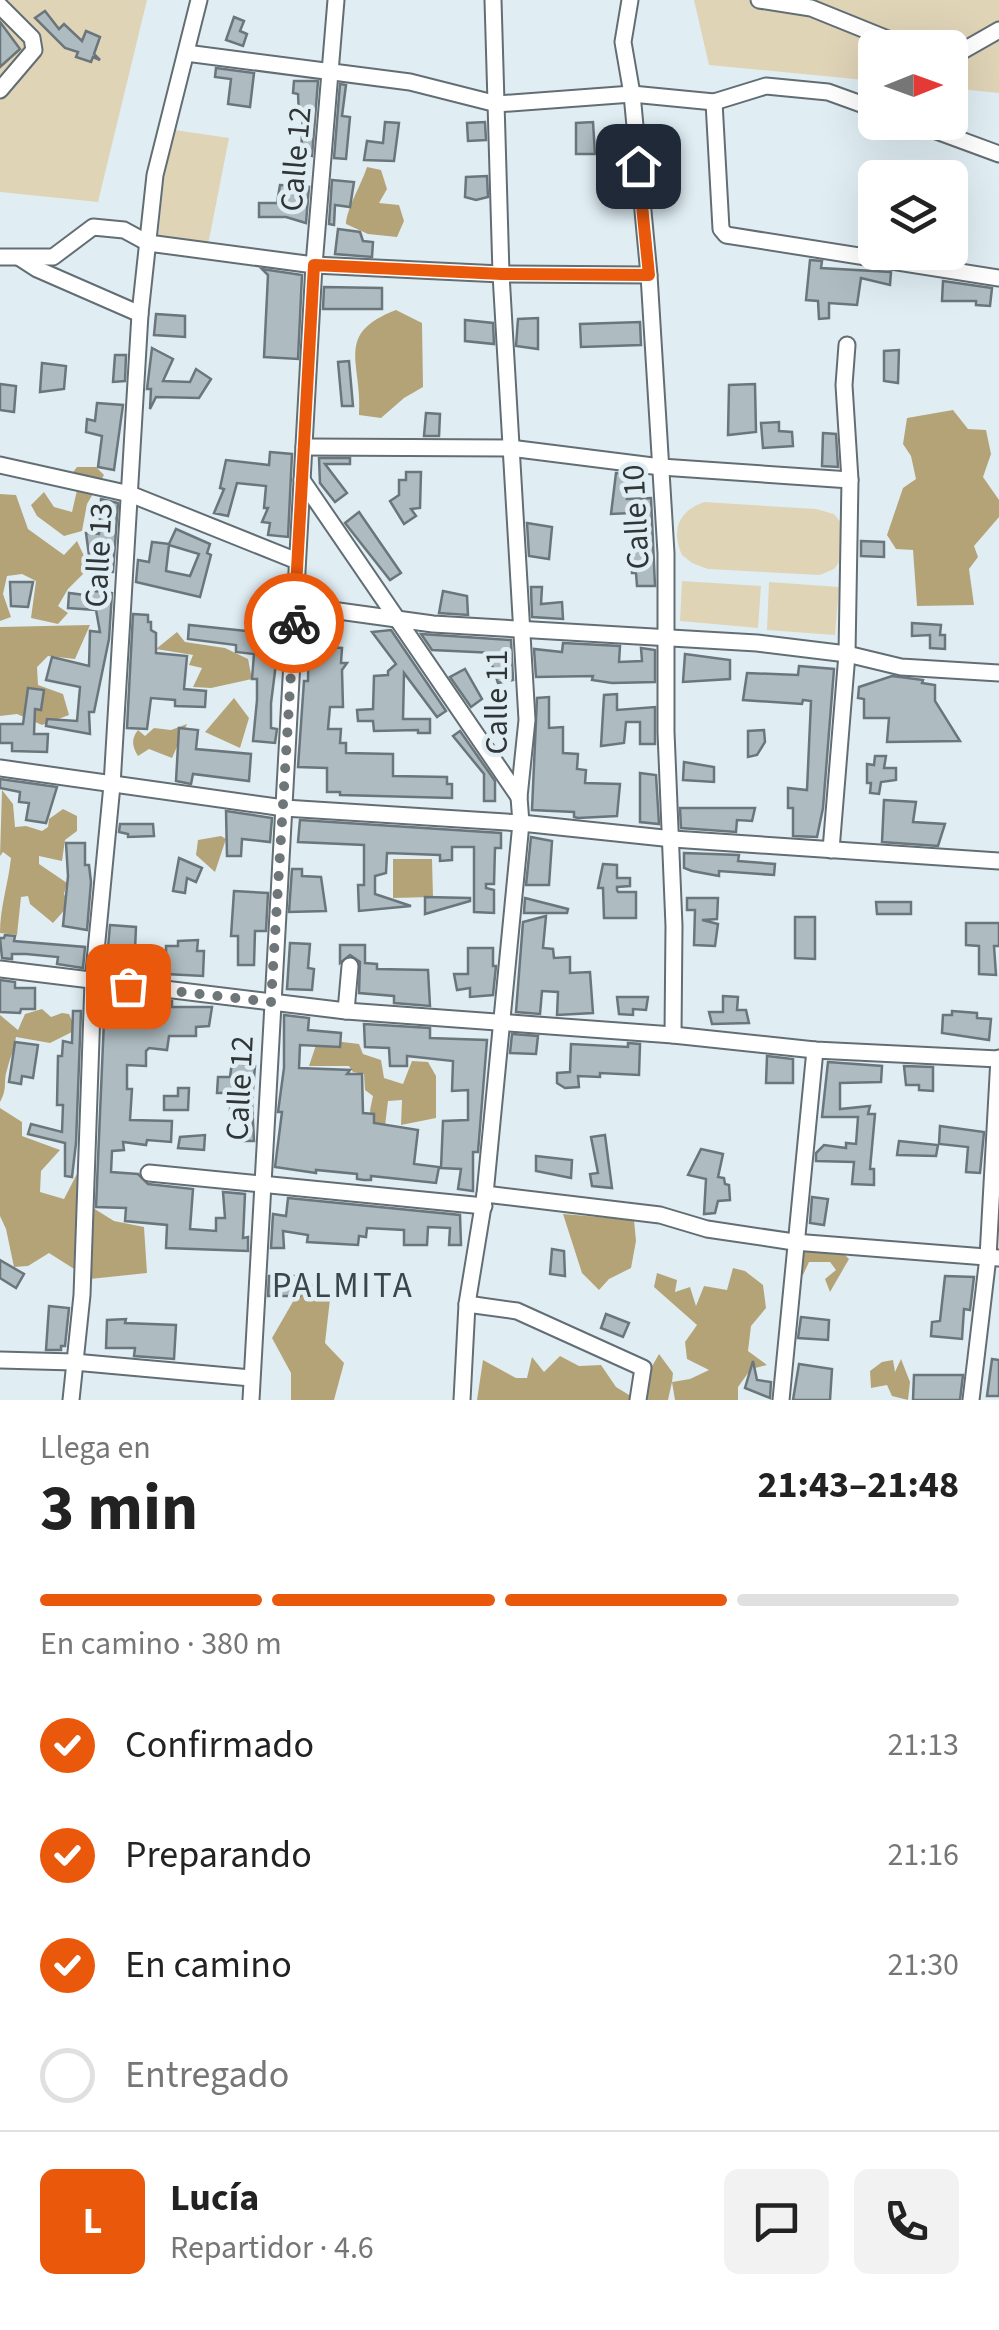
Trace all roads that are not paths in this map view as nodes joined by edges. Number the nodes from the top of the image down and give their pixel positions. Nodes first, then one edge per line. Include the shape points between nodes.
1 (199, 0) edge
2 (336, 0) edge
3 (493, 0) edge
4 (630, 0) edge
5 (759, 0) edge
6 (0, 6) edge
7 (865, 30) edge
8 (998, 30) edge
9 (968, 48) edge
10 (186, 54) junction
11 (330, 71) junction
12 (0, 90) edge
13 (632, 94) junction
14 (714, 102) junction
15 (858, 103) edge
16 (497, 104) junction
17 (961, 140) edge
18 (999, 154) edge
19 (148, 243) junction
20 (0, 257) edge
21 (20, 258) junction
22 (314, 265) junction
23 (502, 274) junction
24 (649, 275) junction
25 (999, 278) edge
26 (140, 314) junction
27 (847, 344) dead end
28 (304, 447) junction
29 (510, 448) junction
30 (0, 465) edge
31 (661, 467) junction
32 (302, 480) junction
33 (850, 480) junction
34 (130, 494) junction
35 (296, 561) junction
36 (295, 605) junction
37 (395, 619) junction
38 (523, 630) junction
39 (667, 640) junction
40 (847, 654) junction
41 (999, 673) edge
42 (0, 768) edge
43 (112, 785) junction
44 (518, 797) junction
45 (284, 808) junction
46 (521, 822) junction
47 (673, 840) junction
48 (831, 850) junction
49 (999, 861) edge
50 (350, 966) dead end
51 (0, 970) edge
52 (93, 982) junction
53 (271, 1002) junction
54 (346, 1010) junction
55 (500, 1023) junction
56 (672, 1034) junction
57 (815, 1050) junction
58 (999, 1058) edge
59 (149, 1173) dead end
60 (262, 1182) junction
61 (484, 1200) junction
62 (794, 1242) junction
63 (993, 1258) edge
64 (467, 1304) junction
65 (0, 1360) edge
66 (74, 1362) junction
67 (251, 1378) junction
68 (71, 1400) edge
69 (251, 1400) edge
70 (462, 1400) edge
71 (638, 1400) edge
72 (781, 1400) edge
73 (971, 1400) edge

1 - 10 street, Calle 13
2 - 11 street, Calle 12
3 - 16 street, Calle 11
4 - 13 street, Calle 10 via 623,42
5 - 7 street via 811,8
6 - 12 street via 32,38 34,50
8 - 9 street
10 - 11 street
10 - 19 street, Calle 13 via 155,175
11 - 16 street
11 - 22 street, Calle 12
13 - 14 street
13 - 16 street
13 - 24 street, Calle 10
14 - 15 street via 766,86 828,92
14 - 25 street via 726,235
16 - 23 street, Calle 11
17 - 18 street
19 - 21 street via 124,230 92,227 53,257
19 - 22 street
19 - 26 street, Calle 13
20 - 21 street
21 - 26 street
22 - 23 street
22 - 28 street, Calle 12
23 - 24 street
23 - 29 street, Calle 11
24 - 31 street, Calle 10
26 - 34 street, Calle 13
27 - 33 street
28 - 29 street
28 - 32 street, Calle 12
29 - 31 street
29 - 38 street, Calle 11
30 - 34 street
31 - 33 street
31 - 39 street, Calle 10
32 - 35 street, Calle 12
32 - 37 street
33 - 40 street
34 - 35 street
34 - 43 street, Calle 13
35 - 36 street, Calle 12
36 - 37 street
36 - 45 street, Calle 12
37 - 38 street
37 - 44 street
38 - 39 street
38 - 44 street, Calle 11 via 527,720
39 - 40 street
39 - 47 street, Calle 10
40 - 41 street via 902,668
40 - 48 street
42 - 43 street
43 - 45 street
43 - 52 street, Calle 13
44 - 46 street, Calle 11
45 - 46 street
45 - 53 street, Calle 12
46 - 47 street
46 - 55 street, Calle 11
47 - 48 street
47 - 56 street, Calle 10
48 - 49 street
50 - 54 street
51 - 52 street
52 - 53 street
52 - 66 street, Calle 13
53 - 54 street
53 - 60 street, Calle 12
54 - 55 street
55 - 56 street
55 - 61 street, Calle 11
56 - 57 street
57 - 58 street
57 - 62 street
58 - 63 street
59 - 60 street
60 - 61 street
60 - 67 street, Calle 12
61 - 62 street via 660,1215 707,1230
61 - 64 street, Calle 11
62 - 63 street
62 - 72 street
63 - 73 street
64 - 70 street, Calle 11
64 - 71 street via 518,1311 643,1368
65 - 66 street
66 - 67 street
66 - 68 street
67 - 69 street, Calle 12

